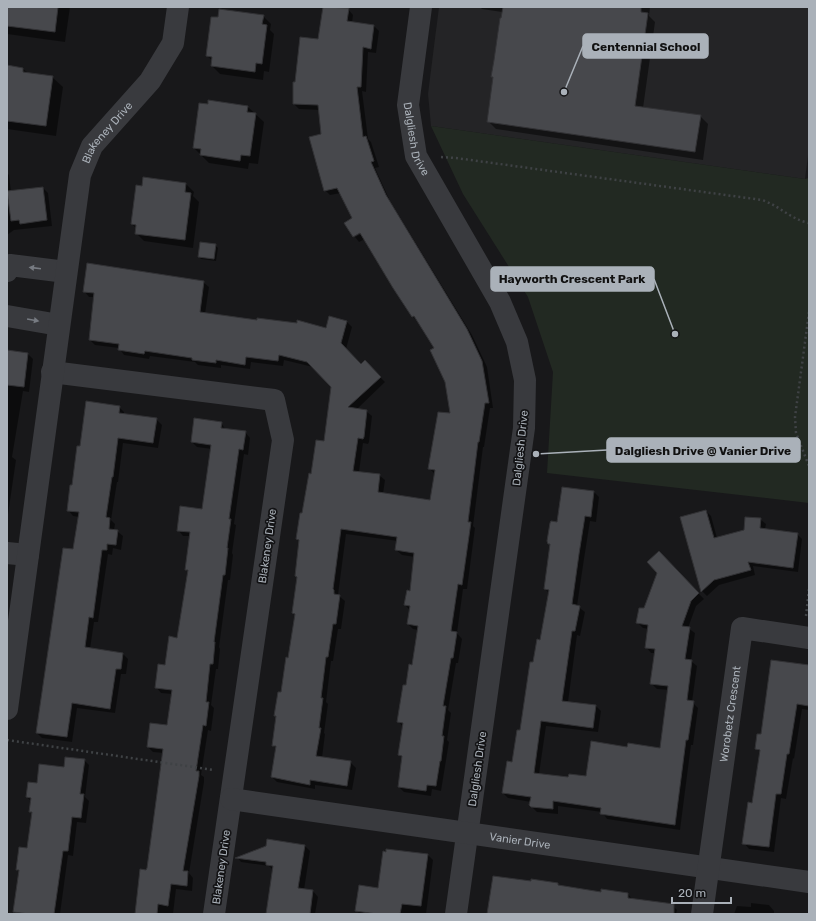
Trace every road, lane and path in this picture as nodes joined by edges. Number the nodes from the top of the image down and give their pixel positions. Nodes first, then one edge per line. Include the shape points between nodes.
1 (178, 7) edge
2 (421, 7) edge
3 (416, 156) junction
4 (809, 223) edge
5 (7, 271) edge
6 (66, 272) junction
7 (809, 312) edge
8 (7, 316) edge
9 (59, 325) junction
10 (52, 372) junction
11 (809, 466) edge
12 (17, 554) edge
13 (809, 589) edge
14 (14, 608) edge
15 (806, 638) edge
16 (7, 709) edge
17 (7, 740) edge
18 (234, 773) junction
19 (230, 799) junction
20 (468, 832) junction
21 (708, 868) junction
22 (809, 882) edge
23 (214, 914) edge
24 (456, 914) edge
25 (702, 914) edge

1 - 6 street, Blakeney Drive via 173,43 150,81 92,146 80,175
2 - 3 street, Dalgliesh Drive via 408,105
3 - 4 path via 456,158 762,200 774,204 798,221
3 - 20 street, Dalgliesh Drive via 500,302 517,342 525,380 524,428
6 -> 5 street via 10,265
6 - 9 street, Blakeney Drive
7 - 11 path via 795,417 796,433
8 -> 9 street
9 - 10 street, Blakeney Drive
10 - 12 street, Blakeney Drive
10 - 18 street, Blakeney Drive via 274,400 283,440
12 - 14 street, Blakeney Drive
13 - 15 path
14 - 16 street, Blakeney Drive
15 - 21 street, Worobetz Crescent via 742,628
17 - 18 path
18 - 19 street, Blakeney Drive
19 - 20 street, Vanier Drive
19 - 23 street, Blakeney Drive
20 - 21 street, Vanier Drive
20 - 24 street, Dalgliesh Drive
21 - 22 street, Vanier Drive
21 - 25 street

